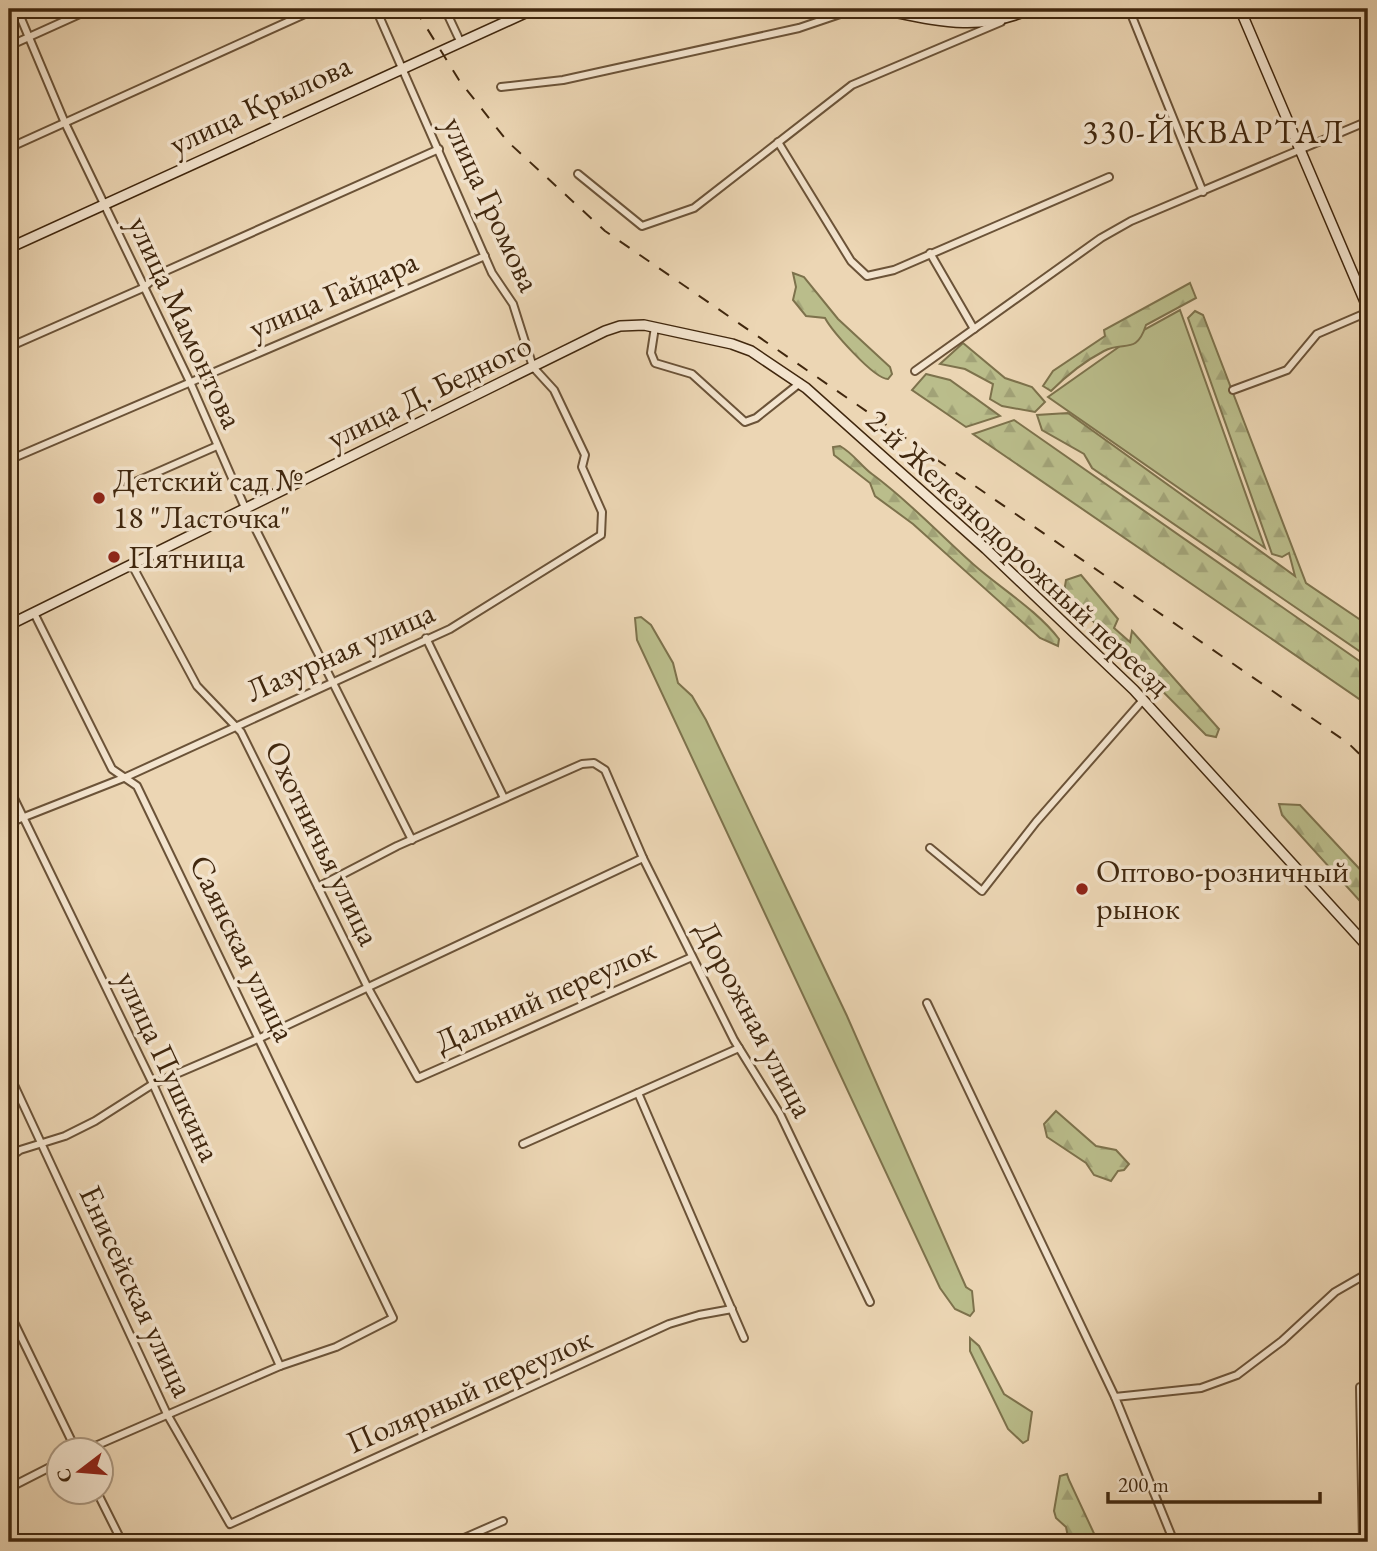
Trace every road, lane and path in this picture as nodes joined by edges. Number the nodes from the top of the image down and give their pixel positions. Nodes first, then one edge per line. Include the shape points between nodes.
1 (17, 9) edge
2 (91, 9) edge
3 (316, 9) edge
4 (376, 9) edge
5 (445, 9) edge
6 (534, 9) edge
7 (855, 9) edge
8 (879, 9) edge
9 (1031, 9) edge
10 (1129, 9) edge
11 (1240, 9) edge
12 (1016, 16) junction
13 (28, 37) junction
14 (460, 41) junction
15 (9, 46) edge
16 (402, 66) junction
17 (502, 88) dead end
18 (1368, 121) edge
19 (65, 123) junction
20 (778, 142) junction
21 (9, 148) edge
22 (439, 149) junction
23 (1301, 152) junction
24 (578, 174) dead end
25 (1109, 177) dead end
26 (1203, 192) junction
27 (103, 204) junction
28 (9, 248) edge
29 (930, 253) junction
30 (485, 256) junction
31 (143, 288) junction
32 (1367, 304) edge
33 (655, 327) junction
34 (974, 329) junction
35 (9, 347) edge
36 (569, 350) joint
37 (533, 366) junction
38 (915, 371) dead end
39 (190, 382) junction
40 (800, 383) junction
41 (1233, 390) dead end
42 (217, 446) junction
43 (585, 455) joint
44 (9, 460) edge
45 (128, 485) dead end
46 (246, 510) junction
47 (132, 565) junction
48 (34, 613) junction
49 (9, 625) edge
50 (426, 638) junction
51 (333, 680) junction
52 (1143, 700) junction
53 (235, 725) junction
54 (126, 777) junction
55 (9, 788) edge
56 (503, 798) junction
57 (22, 818) junction
58 (9, 823) edge
59 (412, 840) junction
60 (930, 848) dead end
61 (643, 858) junction
62 (318, 887) junction
63 (1368, 947) edge
64 (692, 957) junction
65 (368, 988) junction
66 (927, 1003) dead end
67 (260, 1038) junction
68 (739, 1048) junction
69 (9, 1073) edge
70 (418, 1078) joint
71 (153, 1084) junction
72 (638, 1093) junction
73 (41, 1144) junction
74 (523, 1144) dead end
75 (9, 1158) edge
76 (1368, 1273) edge
77 (870, 1302) dead end
78 (732, 1309) junction
79 (9, 1312) edge
80 (744, 1338) dead end
81 (280, 1366) junction
82 (1360, 1387) dead end
83 (1115, 1397) junction
84 (167, 1414) junction
85 (69, 1436) edge
86 (116, 1437) edge
87 (46, 1469) edge
88 (9, 1488) edge
89 (104, 1506) edge
90 (503, 1521) dead end
91 (230, 1524) joint
92 (122, 1542) edge
93 (455, 1542) edge
94 (1174, 1542) edge
95 (1363, 1542) edge

1 - 13 street, улица Мамонтова
2 - 13 street
3 - 19 street
4 - 16 street, улица Громова
5 - 14 street
6 - 14 street, улица Крылова
7 - 17 street via 799,28 563,80
8 - 12 street via 972,25
9 - 12 street
10 - 26 street
11 - 23 street
12 - 20 street via 852,85
13 - 15 street
13 - 19 street, улица Мамонтова
14 - 16 street, улица Крылова
16 - 22 street, улица Громова
16 - 27 street, улица Крылова
18 - 23 street
19 - 21 street
19 - 27 street, улица Мамонтова
20 - 24 street via 694,208 642,226
20 - 29 street via 859,272 867,276 894,270
22 - 30 street, улица Громова
22 - 31 street via 159,274
23 - 26 street
23 - 32 street
25 - 29 street
26 - 34 street via 1130,221 1101,238
27 - 28 street, улица Крылова
27 - 31 street, улица Мамонтова
29 - 34 street
30 - 37 street, улица Громова via 513,304
30 - 39 street, улица Гайдара
31 - 35 street
31 - 39 street, улица Мамонтова
32 - 41 street via 1317,334 1287,370
33 - 36 street, 2-й Железнодорожный переезд via 620,326
33 - 40 street, 2-й Железнодорожный переезд via 743,347
33 - 40 street via 654,363 692,374 745,422
34 - 38 street
36 - 37 street, улица Д. Бедного
37 - 43 street, улица Громова via 554,390
37 - 46 street, улица Д. Бедного
39 - 42 street, улица Мамонтова
39 - 44 street, улица Гайдара
40 - 52 street, 2-й Железнодорожный переезд via 986,549
42 - 45 street
42 - 46 street, улица Мамонтова
43 - 50 street, Лазурная улица via 582,467 602,512 601,535 450,629
46 - 47 street, улица Д. Бедного
46 - 51 street, улица Мамонтова
47 - 48 street, улица Д. Бедного
47 - 53 street, Охотничья улица via 197,686
48 - 49 street, улица Д. Бедного
48 - 54 street, Саянская улица via 112,769
50 - 51 street, Лазурная улица
50 - 56 street
51 - 53 street, Лазурная улица
51 - 59 street, улица Мамонтова
52 - 60 street via 982,891
52 - 63 street, 2-й Железнодорожный переезд
53 - 54 street, Лазурная улица
53 - 62 street, Охотничья улица
54 - 57 street, Лазурная улица
54 - 67 street, Саянская улица via 137,786
55 - 57 street, улица Пушкина
56 - 59 street
56 - 61 street, Дорожная улица via 594,763 605,770
57 - 58 street, Лазурная улица
57 - 71 street, улица Пушкина
59 - 62 street
61 - 64 street, Дорожная улица
61 - 65 street
62 - 65 street, Охотничья улица
64 - 68 street, Дорожная улица
64 - 70 street, Дальний переулок
65 - 67 street
65 - 70 street, Охотничья улица
66 - 83 street
67 - 71 street
67 - 81 street, Саянская улица via 393,1318 336,1347
68 - 72 street
68 - 77 street, Дорожная улица via 780,1114
69 - 73 street, Енисейская улица
71 - 73 street via 95,1121
71 - 81 street, улица Пушкина
72 - 74 street
72 - 78 street
73 - 75 street
73 - 84 street, Енисейская улица
76 - 83 street via 1335,1292 1237,1375 1201,1388
78 - 80 street
78 - 91 street, Полярный переулок via 670,1325
79 - 85 street
81 - 84 street
82 - 95 street
83 - 94 street
84 - 86 street
84 - 91 street, Енисейская улица
87 - 88 street
89 - 92 street
90 - 93 street

